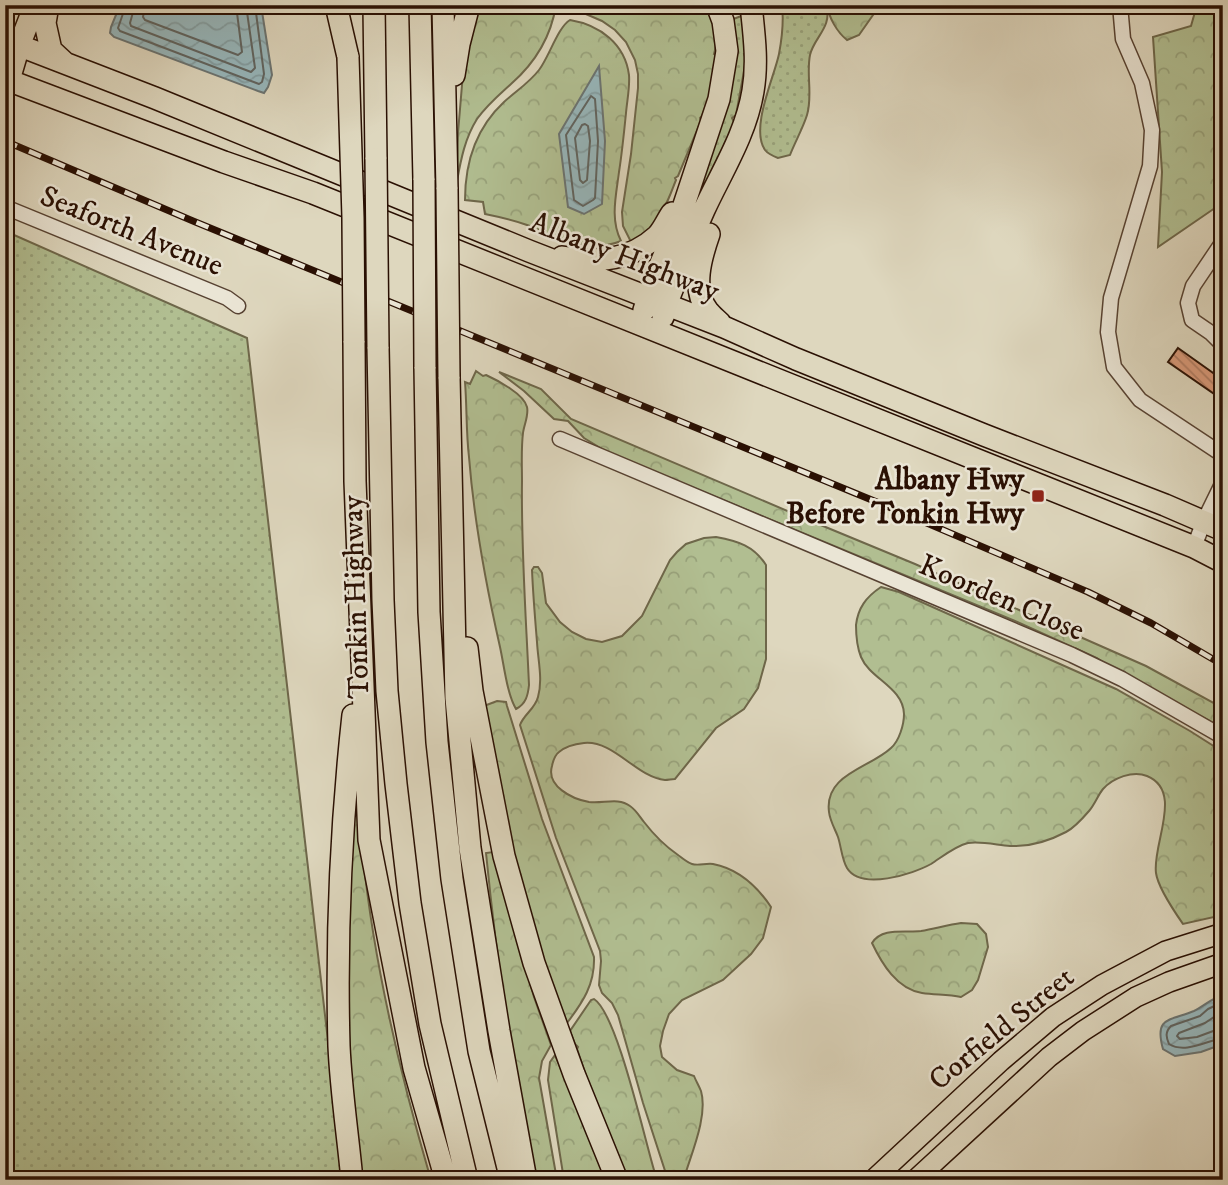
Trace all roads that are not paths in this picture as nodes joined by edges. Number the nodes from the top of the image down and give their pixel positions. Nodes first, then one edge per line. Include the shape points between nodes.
1 (35, 5) edge
2 (48, 5) edge
3 (336, 5) edge
4 (350, 5) edge
5 (374, 5) edge
6 (420, 5) edge
7 (443, 5) edge
8 (469, 5) edge
9 (717, 5) edge
10 (751, 5) edge
11 (1120, 5) edge
12 (12, 43) edge
13 (348, 57) junction
14 (68, 65) junction
15 (7, 80) edge
16 (446, 124) junction
17 (735, 149) junction
18 (690, 184) junction
19 (5, 207) edge
20 (1223, 244) edge
21 (529, 251) junction
22 (657, 301) junction
23 (238, 306) dead end
24 (724, 327) junction
25 (649, 328) junction
26 (1223, 345) edge
27 (560, 439) dead end
28 (1223, 455) edge
29 (1223, 482) edge
30 (451, 515) junction
31 (1213, 526) edge
32 (1194, 547) junction
33 (1223, 562) edge
34 (361, 643) junction
35 (1223, 737) edge
36 (1223, 933) edge
37 (1223, 963) edge
38 (352, 1180) edge
39 (446, 1180) edge
40 (467, 1180) edge
41 (511, 1180) edge
42 (526, 1180) edge
43 (617, 1180) edge
44 (873, 1180) edge
45 (915, 1180) edge

1 - 12 highway
2 - 14 highway via 51,50
3 - 13 highway
4 - 13 highway
5 - 40 highway, Tonkin Highway, bridge via 387,691 410,903 430,1024
6 - 41 highway, bridge via 429,612 440,770 479,1051
7 - 16 highway
8 - 16 highway
9 - 18 highway via 727,51 719,99
10 - 17 highway via 756,54 753,91
11 - 28 street via 1124,39 1142,83 1152,130 1150,166 1111,298 1108,332 1114,366 1140,400
12 - 14 highway, Albany Highway
12 - 15 highway
13 - 34 highway, bridge
14 - 21 highway, Albany Highway
15 - 25 highway, Albany Highway via 313,193
16 - 30 highway, bridge
17 - 22 highway
17 - 24 highway via 700,259 702,300
18 - 21 highway via 658,235 631,254 595,260
18 - 22 highway via 655,277
19 - 23 street, Seaforth Avenue
20 - 26 street via 1193,286 1188,303 1192,320
21 - 22 highway, Albany Highway
22 - 24 highway, Albany Highway
22 - 25 highway
24 - 31 highway, Albany Highway
25 - 32 highway, Albany Highway
27 - 35 street, Koorden Close via 1072,655
29 - 31 street
30 - 42 highway via 456,698 470,848
30 - 43 highway via 472,691 504,856 534,963
31 - 32 street
32 - 33 highway, Albany Highway
34 - 38 highway via 346,779 338,934 340,1049
34 - 39 highway via 369,840 414,1068
36 - 44 main road, Corfield Street via 1166,951 1053,1017
37 - 45 main road, Corfield Street via 1136,997 1083,1031

